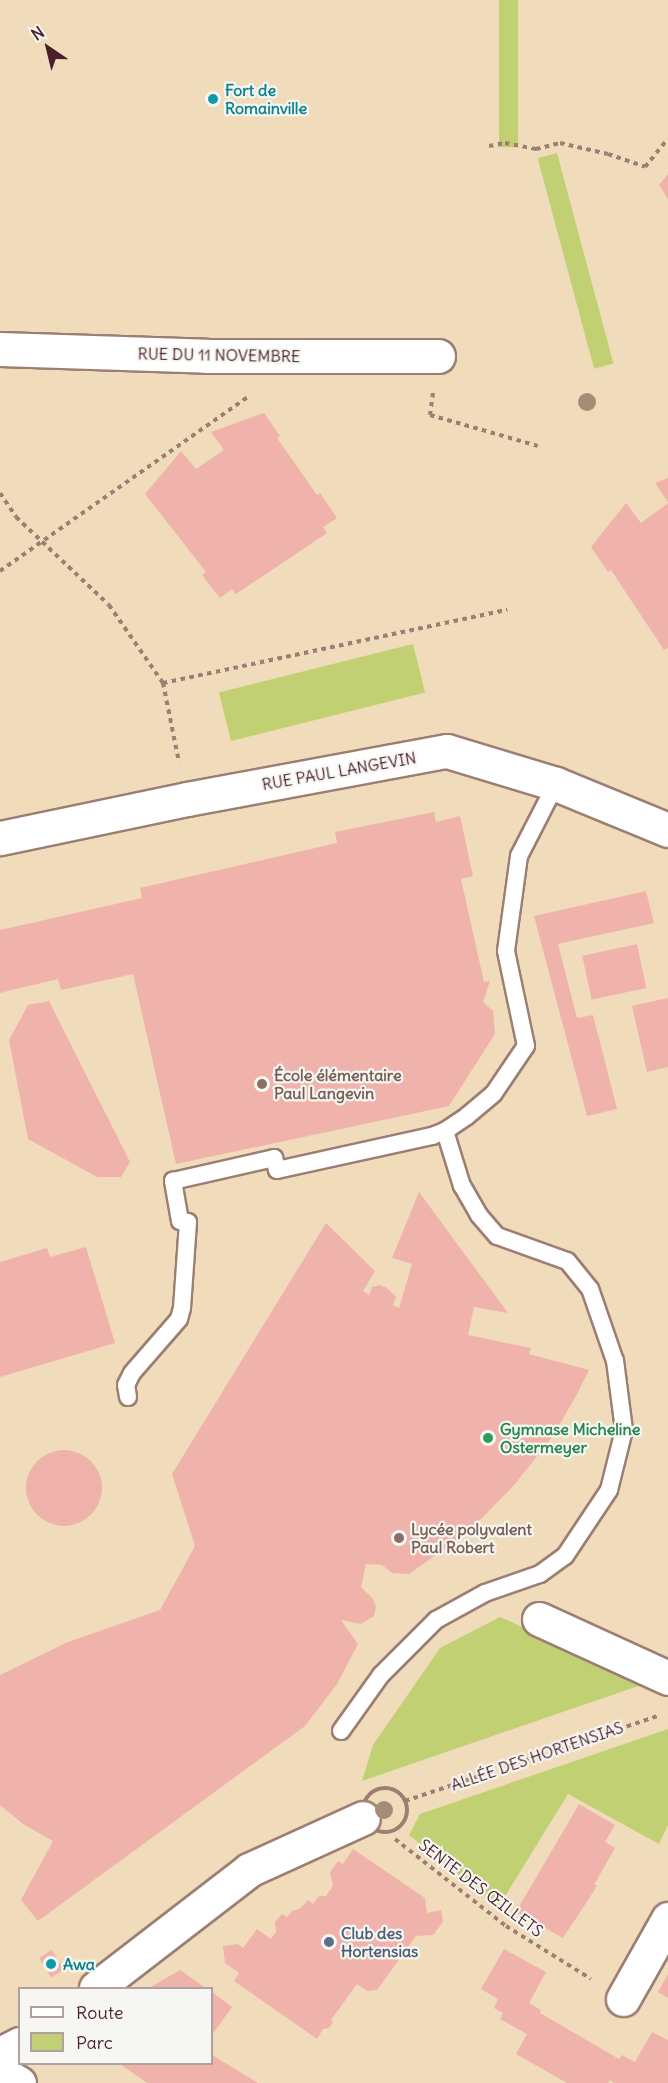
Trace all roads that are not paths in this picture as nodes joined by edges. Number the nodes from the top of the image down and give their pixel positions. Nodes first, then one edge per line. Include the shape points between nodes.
1 (0, 349) edge
2 (438, 356) road end
3 (556, 784) junction
4 (668, 830) edge
5 (0, 838) edge
6 (445, 1131) junction
7 (128, 1397) dead end
8 (539, 1619) dead end
9 (668, 1678) edge
10 (340, 1731) dead end
11 (375, 1825) road end
12 (668, 1919) edge
13 (99, 1987) edge
14 (623, 1999) road end
15 (18, 2045) edge
16 (0, 2054) edge
17 (0, 2072) edge
18 (19, 2083) edge

1 - 2 street, RUE DU 11 NOVEMBRE via 207,356
3 - 4 street, RUE PAUL LANGEVIN
3 - 5 street, RUE PAUL LANGEVIN via 447,751
3 - 6 lane via 519,856 506,951 526,1046 494,1094
6 - 7 lane via 277,1170 274,1158 172,1181 180,1221 188,1222 182,1308 179,1319 132,1373 126,1385
6 - 10 lane via 462,1186 497,1236 567,1261 590,1289 615,1361 624,1430 609,1490 565,1556 540,1574 485,1593 436,1620 381,1675
8 - 9 street
11 - 13 street via 249,1870
12 - 14 street
15 - 16 street
17 - 18 street

